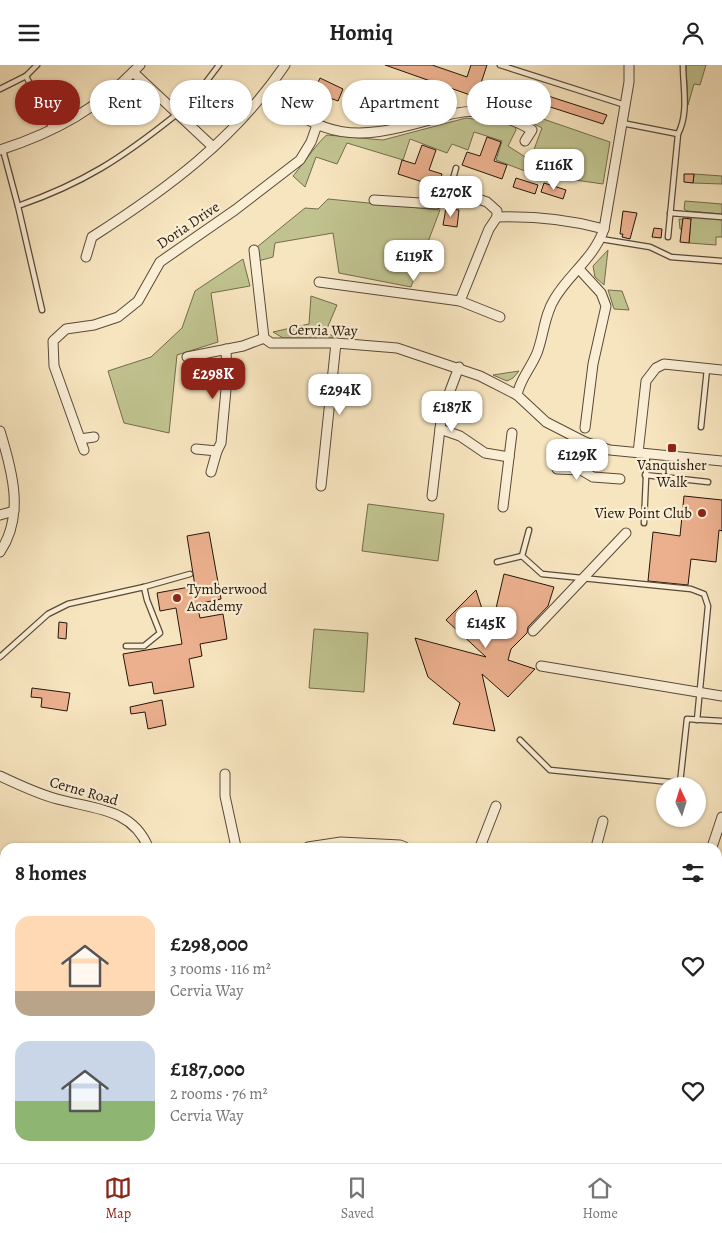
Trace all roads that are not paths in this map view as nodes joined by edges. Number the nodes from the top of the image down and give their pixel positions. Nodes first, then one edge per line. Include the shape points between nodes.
1 (37, 65) edge
2 (219, 65) edge
3 (285, 65) edge
4 (500, 65) edge
5 (629, 65) edge
6 (683, 65) edge
7 (137, 69) edge
8 (26, 76) junction
9 (208, 80) edge
10 (275, 80) edge
11 (0, 89) edge
12 (262, 97) edge
13 (625, 105) junction
14 (170, 107) edge
15 (170, 117) edge
16 (622, 123) junction
17 (188, 125) edge
18 (317, 125) joint
19 (53, 130) junction
20 (678, 133) junction
21 (525, 141) dead end
22 (213, 147) junction
23 (1, 150) edge
24 (456, 168) dead end
25 (374, 200) dead end
26 (447, 200) junction
27 (18, 206) junction
28 (670, 213) junction
29 (497, 217) junction
30 (722, 217) edge
31 (604, 229) junction
32 (668, 237) dead end
33 (601, 239) junction
34 (254, 250) dead end
35 (86, 257) dead end
36 (722, 261) edge
37 (579, 269) junction
38 (319, 282) dead end
39 (460, 301) junction
40 (42, 310) dead end
41 (500, 317) dead end
42 (264, 338) junction
43 (336, 343) junction
44 (226, 349) junction
45 (187, 357) dead end
46 (459, 367) junction
47 (707, 369) junction
48 (722, 370) edge
49 (517, 395) junction
50 (701, 427) dead end
51 (585, 428) dead end
52 (440, 429) junction
53 (0, 431) edge
54 (512, 433) dead end
55 (94, 437) dead end
56 (80, 439) junction
57 (585, 442) junction
58 (196, 449) dead end
59 (84, 450) dead end
60 (216, 451) junction
61 (643, 454) junction
62 (509, 457) junction
63 (722, 461) edge
64 (557, 469) dead end
65 (582, 470) junction
66 (211, 472) dead end
67 (644, 475) junction
68 (620, 479) dead end
69 (708, 482) dead end
70 (321, 486) dead end
71 (432, 496) dead end
72 (503, 507) dead end
73 (14, 511) junction
74 (0, 515) edge
75 (644, 523) dead end
76 (529, 530) dead end
77 (626, 533) dead end
78 (0, 552) edge
79 (522, 556) junction
80 (497, 561) dead end
81 (190, 574) dead end
82 (582, 578) junction
83 (144, 587) junction
84 (532, 631) dead end
85 (126, 646) dead end
86 (0, 657) edge
87 (541, 666) dead end
88 (700, 692) junction
89 (722, 696) edge
90 (697, 719) junction
91 (722, 721) edge
92 (520, 739) dead end
93 (225, 774) dead end
94 (0, 776) edge
95 (496, 806) dead end
96 (722, 817) edge
97 (603, 821) dead end
98 (145, 843) edge
99 (235, 843) edge
100 (334, 843) edge
101 (361, 843) edge
102 (482, 843) edge
103 (597, 843) edge
104 (713, 843) edge

1 - 8 lane
2 - 9 lane
3 - 10 street
4 - 13 lane
5 - 13 street
6 - 20 lane via 684,112
7 - 14 street
7 - 19 street via 96,106
8 - 11 lane
8 - 19 lane
12 - 22 street
13 - 16 street
15 - 27 lane via 98,172
16 - 20 lane
16 - 31 street
17 - 22 street
18 - 21 street via 342,132 369,134 463,112 484,111 532,129
18 - 56 street, Doria Drive via 300,160 160,262 138,301 118,317 66,329 53,341 54,366
19 - 23 street
20 - 28 lane
22 - 35 street via 154,197 92,237
23 - 27 lane
24 - 26 lane
25 - 26 street via 436,204
26 - 29 street via 475,198 487,202 498,211
27 - 40 lane
28 - 30 lane
28 - 32 lane
29 - 31 street
29 - 39 street
31 - 33 street
33 - 36 lane via 650,247 671,257
33 - 37 street
34 - 42 street
37 - 49 street via 550,305 536,354
37 - 51 street via 601,293 606,306 593,364
38 - 39 street
39 - 41 street
42 - 43 street, Cervia Way via 271,343
42 - 44 street, Cervia Way
43 - 46 street, Cervia Way via 397,348
43 - 70 street
44 - 45 street, Cervia Way
44 - 60 street via 225,396 220,443
46 - 49 street, Cervia Way
46 - 52 street via 444,405
47 - 48 street
47 - 50 lane
47 - 61 street via 664,364 656,368 646,381
49 - 57 street, Cervia Way via 546,422
52 - 62 street via 460,436 484,453
52 - 71 street
53 - 73 street via 14,478
54 - 62 street
55 - 56 street
56 - 59 street, Doria Drive
57 - 61 street, Cervia Way via 610,450
57 - 65 street
58 - 60 street
60 - 66 street
61 - 63 street, Cervia Way
61 - 67 lane
62 - 72 street
64 - 65 street
65 - 68 street via 593,477
67 - 69 lane
67 - 75 lane
73 - 74 street
73 - 78 street via 9,539
76 - 79 lane
77 - 82 street
79 - 80 lane
79 - 82 lane via 540,573
81 - 83 lane
82 - 84 street
82 - 88 lane via 691,589 704,594 708,606
83 - 85 lane via 160,633 144,646
83 - 86 lane via 68,603 48,615
87 - 88 street
88 - 89 street
88 - 90 lane
90 - 91 lane
90 - 92 lane via 687,719 680,783 550,770
93 - 99 street via 225,796
94 - 98 street, Cerne Road via 56,799 108,810 136,828
95 - 102 street
96 - 104 street
97 - 103 street
100 - 101 street

